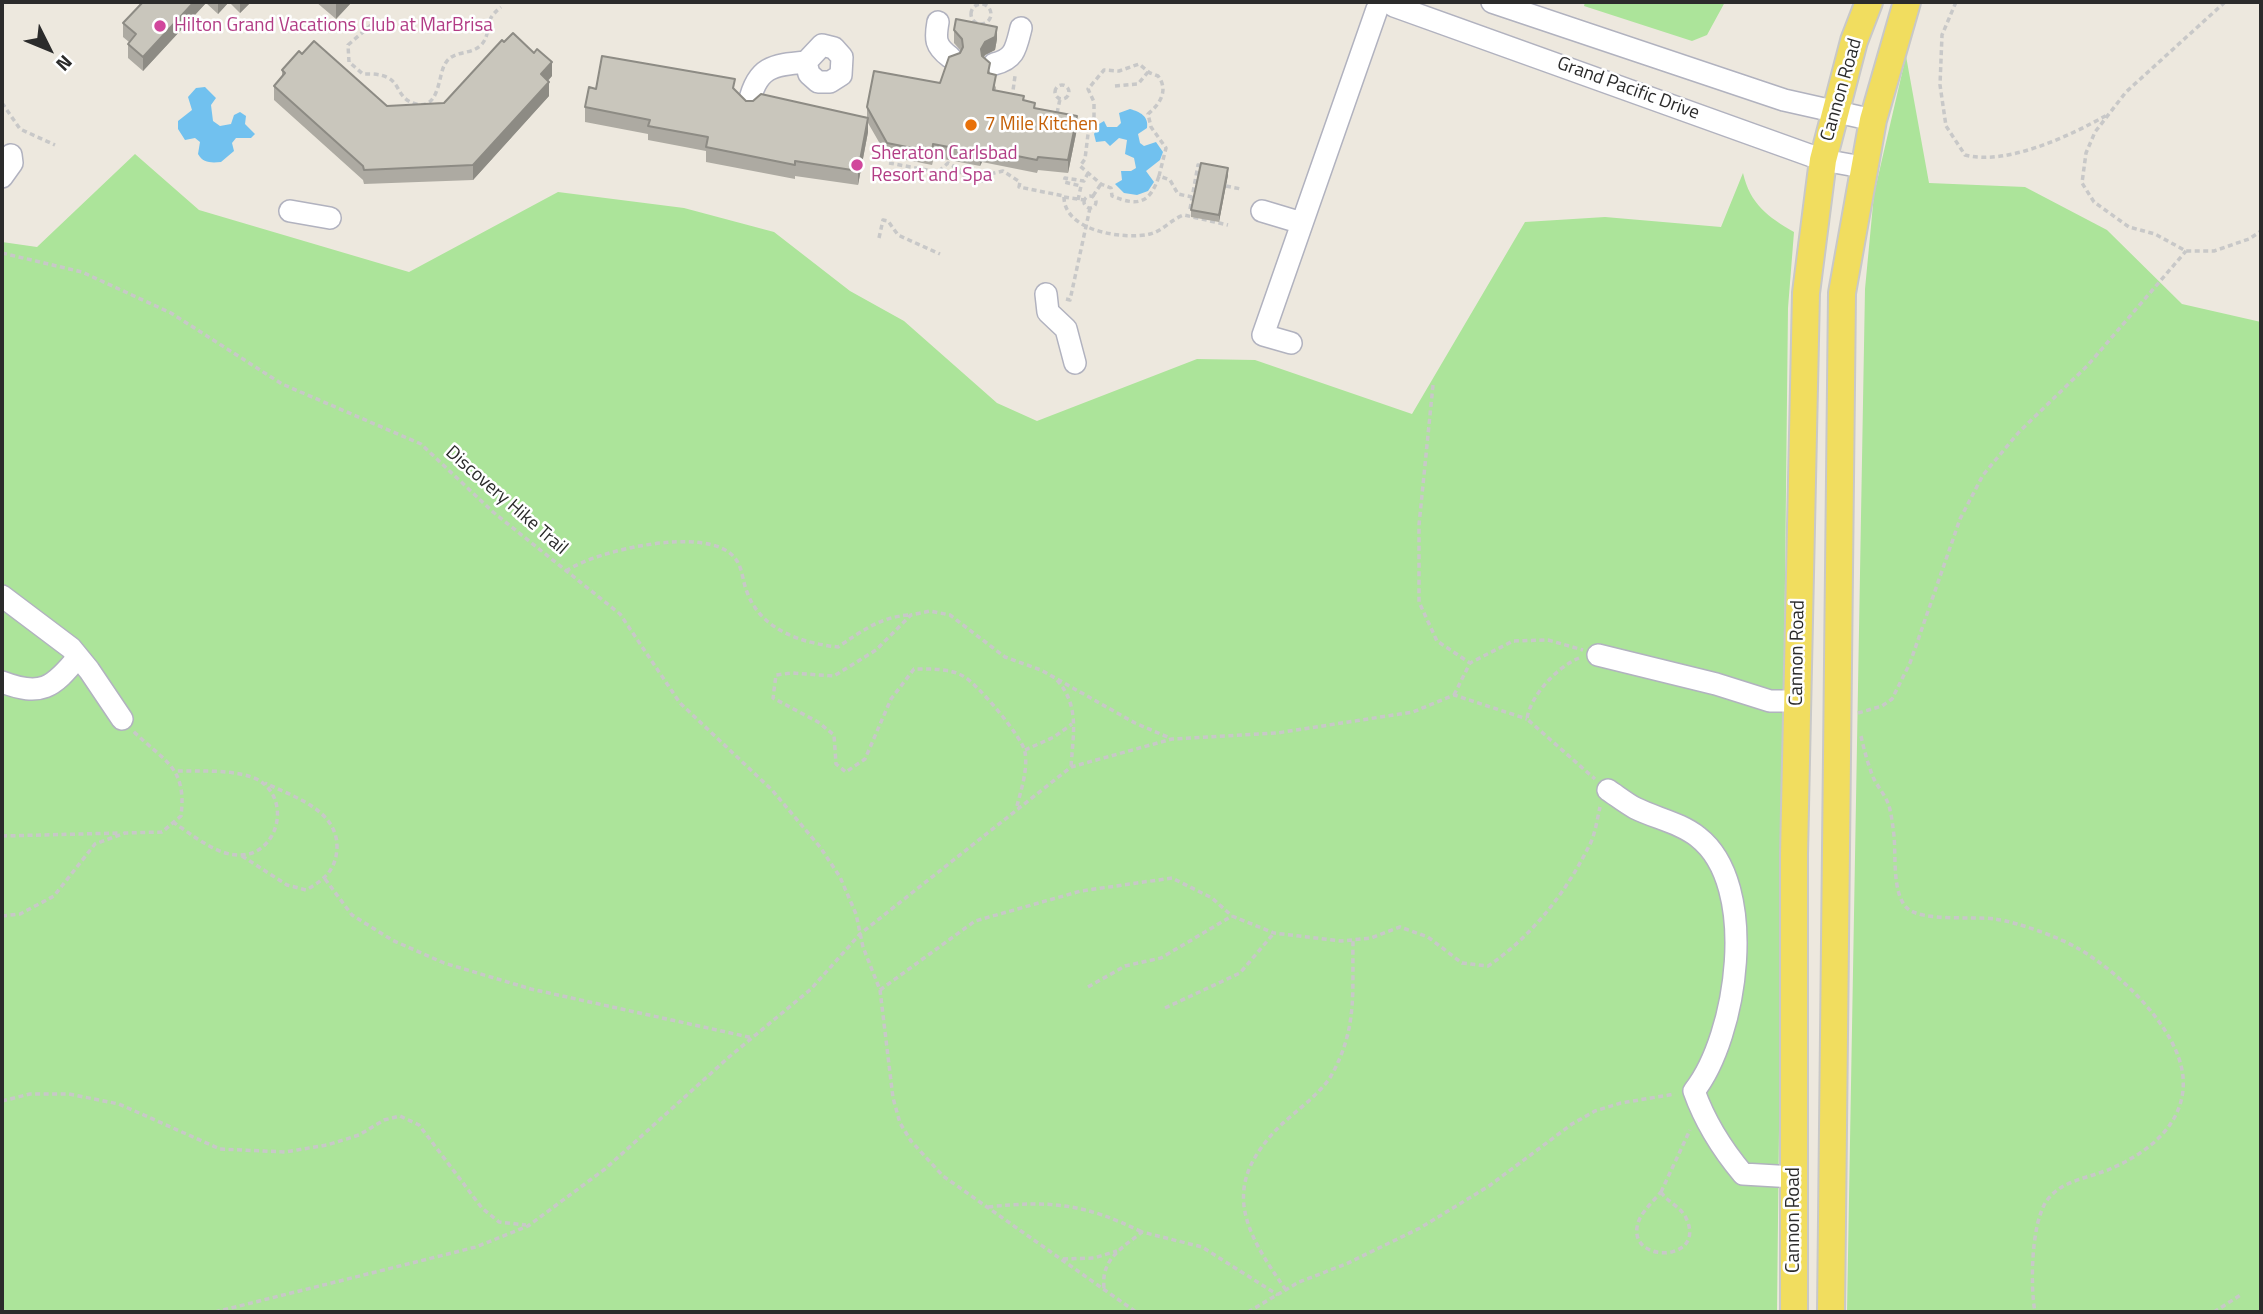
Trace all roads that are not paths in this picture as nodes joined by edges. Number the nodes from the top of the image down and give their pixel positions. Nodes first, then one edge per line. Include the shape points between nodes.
1 (1492, 2) edge
2 (1869, 2) edge
3 (1907, 2) edge
4 (1382, 5) edge
5 (938, 22) dead end
6 (1565, 25) junction
7 (1021, 28) dead end
8 (950, 57) edge
9 (1552, 61) junction
10 (806, 62) dead end
11 (994, 64) dead end
12 (749, 103) edge
13 (1835, 111) junction
14 (1873, 120) junction
15 (11, 155) dead end
16 (1823, 160) junction
17 (1862, 167) junction
18 (2, 177) edge
19 (290, 211) dead end
20 (1262, 211) dead end
21 (330, 218) dead end
22 (1302, 223) junction
23 (1053, 296) road end
24 (1291, 343) dead end
25 (1075, 363) dead end
26 (2, 596) edge
27 (1598, 655) road end
28 (78, 657) junction
29 (2, 682) edge
30 (1797, 701) junction
31 (122, 719) road end
32 (1608, 790) road end
33 (1794, 1177) junction
34 (1794, 1312) edge
35 (1831, 1312) edge

1 - 6 street, Grand Pacific Drive
2 - 13 main road, Cannon Road
3 - 14 main road, Cannon Road
4 - 9 street, Grand Pacific Drive
4 - 22 street
5 - 8 street via 938,48
6 - 9 street
6 - 13 street, Grand Pacific Drive via 1784,100
7 - 11 street via 1016,50 1008,60
9 - 16 street, Grand Pacific Drive
10 - 12 street via 769,68 759,77
13 - 14 street, Grand Pacific Drive
13 - 16 main road, Cannon Road
14 - 17 main road, Cannon Road
15 - 18 street via 12,163
16 - 17 street, Grand Pacific Drive
16 - 30 main road, Cannon Road via 1806,293
17 - 35 main road, Cannon Road via 1842,293 1839,363 1849,723
19 - 21 street
20 - 22 street
22 - 24 street via 1263,335
23 - 25 street via 1048,312 1069,334
26 - 28 street
27 - 30 street via 1770,701
28 - 29 street via 62,677 43,688 20,689
28 - 31 street
30 - 33 main road, Cannon Road
32 - 33 street via 1698,836 1714,854 1729,884 1735,982 1698,1100 1726,1154 1743,1174
33 - 34 main road, Cannon Road

